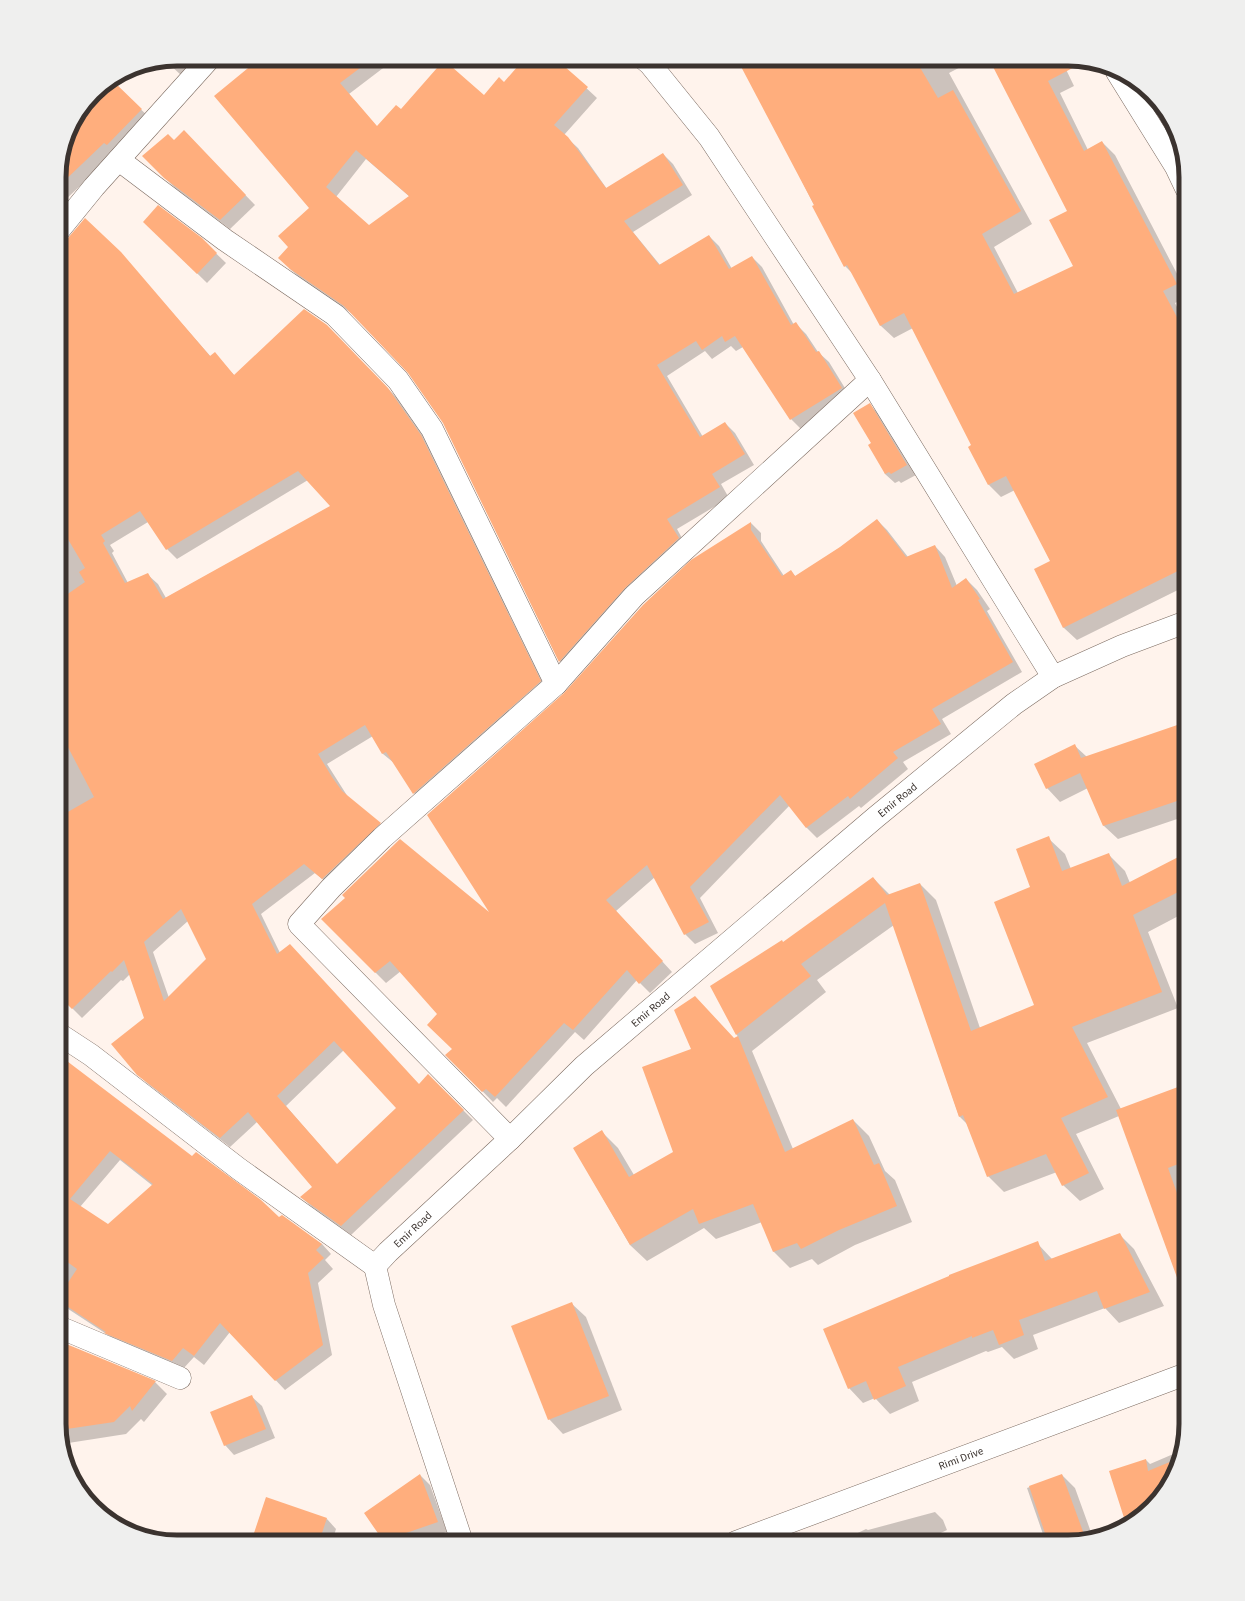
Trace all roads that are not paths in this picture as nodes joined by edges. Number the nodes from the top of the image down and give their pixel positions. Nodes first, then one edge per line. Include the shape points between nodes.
1 (203, 66) edge
2 (652, 66) edge
3 (1122, 81) edge
4 (119, 160) junction
5 (1179, 173) edge
6 (66, 221) edge
7 (870, 380) junction
8 (1179, 625) edge
9 (1053, 677) junction
10 (556, 684) junction
11 (66, 1039) edge
12 (510, 1139) junction
13 (375, 1266) junction
14 (66, 1330) edge
15 (1179, 1377) edge
16 (180, 1378) dead end
17 (460, 1535) edge
18 (755, 1535) edge

1 - 4 street
2 - 7 street via 709,137
3 - 5 street
4 - 6 street
4 - 10 street via 225,240 335,315 398,380 432,430
7 - 9 street
7 - 10 street via 634,596
8 - 9 street, Emir Road via 1122,646
9 - 12 street, Emir Road via 1014,704 876,817 584,1066
10 - 12 street via 382,838 299,924
11 - 13 street via 240,1170
12 - 13 street, Emir Road
13 - 17 street via 384,1305
14 - 16 street
15 - 18 street, Rimi Drive

